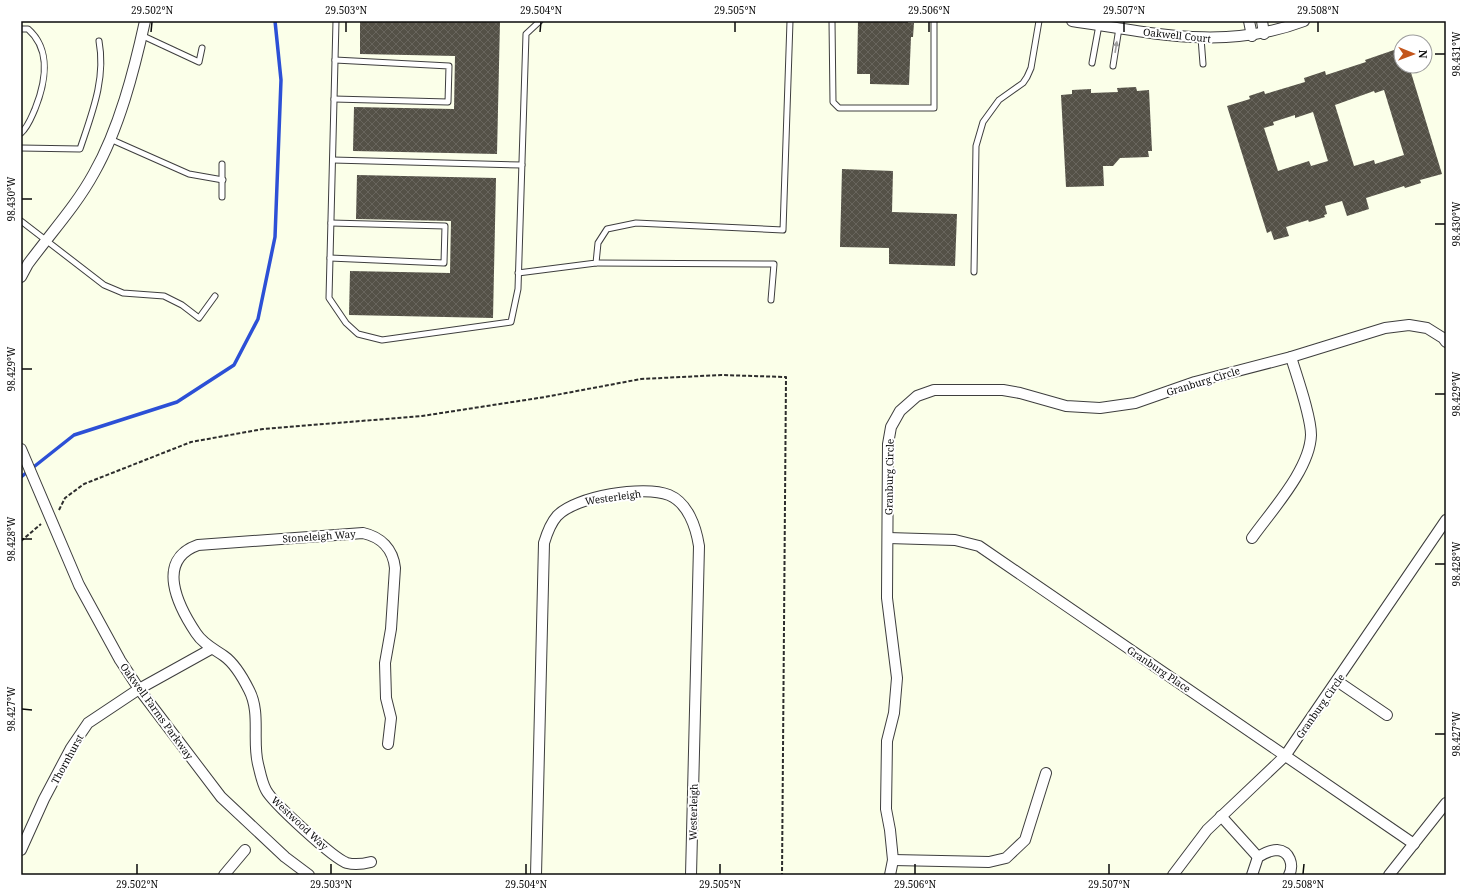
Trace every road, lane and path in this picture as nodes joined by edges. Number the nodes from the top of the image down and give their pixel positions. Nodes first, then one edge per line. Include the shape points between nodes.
1 (145, 21) edge
2 (336, 21) edge
3 (540, 21) edge
4 (790, 21) edge
5 (832, 21) edge
6 (934, 21) edge
7 (1039, 21) edge
8 (1072, 21) edge
9 (1249, 21) edge
10 (1262, 21) edge
11 (1304, 21) edge
12 (1099, 25) junction
13 (1119, 28) junction
14 (21, 29) edge
15 (1264, 34) junction
16 (142, 35) junction
17 (1252, 36) junction
18 (1201, 38) junction
19 (99, 41) dead end
20 (202, 48) dead end
21 (335, 60) junction
22 (1092, 63) dead end
23 (1204, 64) dead end
24 (1113, 66) dead end
25 (334, 99) junction
26 (21, 133) edge
27 (110, 139) junction
28 (21, 148) edge
29 (333, 160) junction
30 (222, 164) dead end
31 (522, 165) junction
32 (223, 180) junction
33 (222, 197) dead end
34 (21, 221) edge
35 (331, 222) junction
36 (46, 240) junction
37 (330, 258) junction
38 (596, 263) junction
39 (974, 272) dead end
40 (518, 273) junction
41 (21, 277) edge
42 (215, 296) dead end
43 (771, 300) dead end
44 (1446, 342) edge
45 (1291, 357) junction
46 (22, 450) edge
47 (1446, 520) edge
48 (44, 522) dead end
49 (888, 538) junction
50 (1252, 538) dead end
51 (21, 541) edge
52 (174, 565) joint
53 (211, 649) junction
54 (1337, 681) junction
55 (139, 689) junction
56 (1387, 714) dead end
57 (388, 744) dead end
58 (1285, 756) junction
59 (1046, 773) dead end
60 (1446, 803) edge
61 (1220, 816) junction
62 (1414, 844) junction
63 (21, 850) edge
64 (246, 850) dead end
65 (1258, 856) junction
66 (893, 860) junction
67 (370, 862) dead end
68 (224, 875) edge
69 (309, 875) edge
70 (536, 875) edge
71 (691, 875) edge
72 (890, 875) edge
73 (1174, 875) edge
74 (1252, 875) edge
75 (1289, 875) edge
76 (1389, 875) edge

1 - 16 street
2 - 21 lane
3 - 31 lane via 526,34
4 - 38 lane via 782,230 636,223 607,229 598,243
5 - 6 lane via 833,102 840,108 934,108
7 - 39 lane via 1028,77 999,100 982,122 976,146
8 - 12 street, Oakwell Court
9 - 17 street
10 - 15 street
11 - 15 street, Oakwell Court
12 - 13 street, Oakwell Court
12 - 22 lane
13 - 18 street, Oakwell Court
24 -> 13 lane
14 - 26 lane via 28,29 33,33 41,49 44,76 41,93 31,119
15 - 17 street, Oakwell Court
16 - 20 lane via 199,62
16 - 27 street
17 - 18 street, Oakwell Court
18 - 23 lane
19 - 28 lane via 102,72 99,90 80,149
21 - 25 lane
21 - 25 lane via 449,66 448,102
25 - 29 lane
27 - 32 lane via 189,174
27 - 36 street via 94,173
29 - 31 lane
29 - 35 lane
30 - 32 lane
31 - 40 lane
32 - 33 lane
34 - 36 lane
35 - 37 lane
35 - 37 lane via 445,226 444,263
36 - 41 street
36 - 42 lane via 104,285 123,293 164,296 199,318
37 - 40 lane via 329,298 346,323 358,334 382,340 511,322 518,289
38 - 40 lane
38 - 43 lane via 774,264
44 - 45 street, Granburg Circle via 1427,328 1409,324 1385,328
45 - 49 street, Granburg Circle via 1195,382 1135,403 1100,408 1066,406 1003,390 934,390 917,396 900,411 892,427 888,444
45 - 50 street via 1309,422 1309,452 1301,469
46 - 55 street, Oakwell Farms Parkway via 79,585
47 - 54 street, Granburg Circle
48 - 51 path
49 - 58 street, Granburg Place via 955,540 979,546
49 - 66 street, Granburg Circle via 888,615 897,678 894,713 887,741 886,809
52 - 53 street, Westwood Way via 176,597 196,634
52 - 57 street, Stoneleigh Way via 184,552 198,545 363,533 378,538 394,559 395,568 392,629 385,663 386,698 390,718
53 - 55 street, Thornhurst
53 - 67 street, Westwood Way via 225,656 250,691 255,708 257,763 266,790 273,800 311,836 345,862
54 - 56 street
54 - 58 street, Granburg Circle
55 - 63 street, Thornhurst via 88,723 81,732 44,799
55 - 69 street, Oakwell Farms Parkway via 221,797 285,857
58 - 61 street, Granburg Circle
58 - 62 street, Granburg Place
59 - 66 street via 1025,840 1006,858 989,862
60 - 62 street
61 - 65 street
61 - 73 street, Granburg Circle
62 - 76 street
64 - 68 street
65 - 74 street
65 - 75 street via 1278,850 1285,853 1291,860 1292,868
66 - 72 street, Granburg Circle
70 - 71 street, Westerleigh via 544,543 550,525 570,506 599,497 634,492 670,496 684,507 698,535

